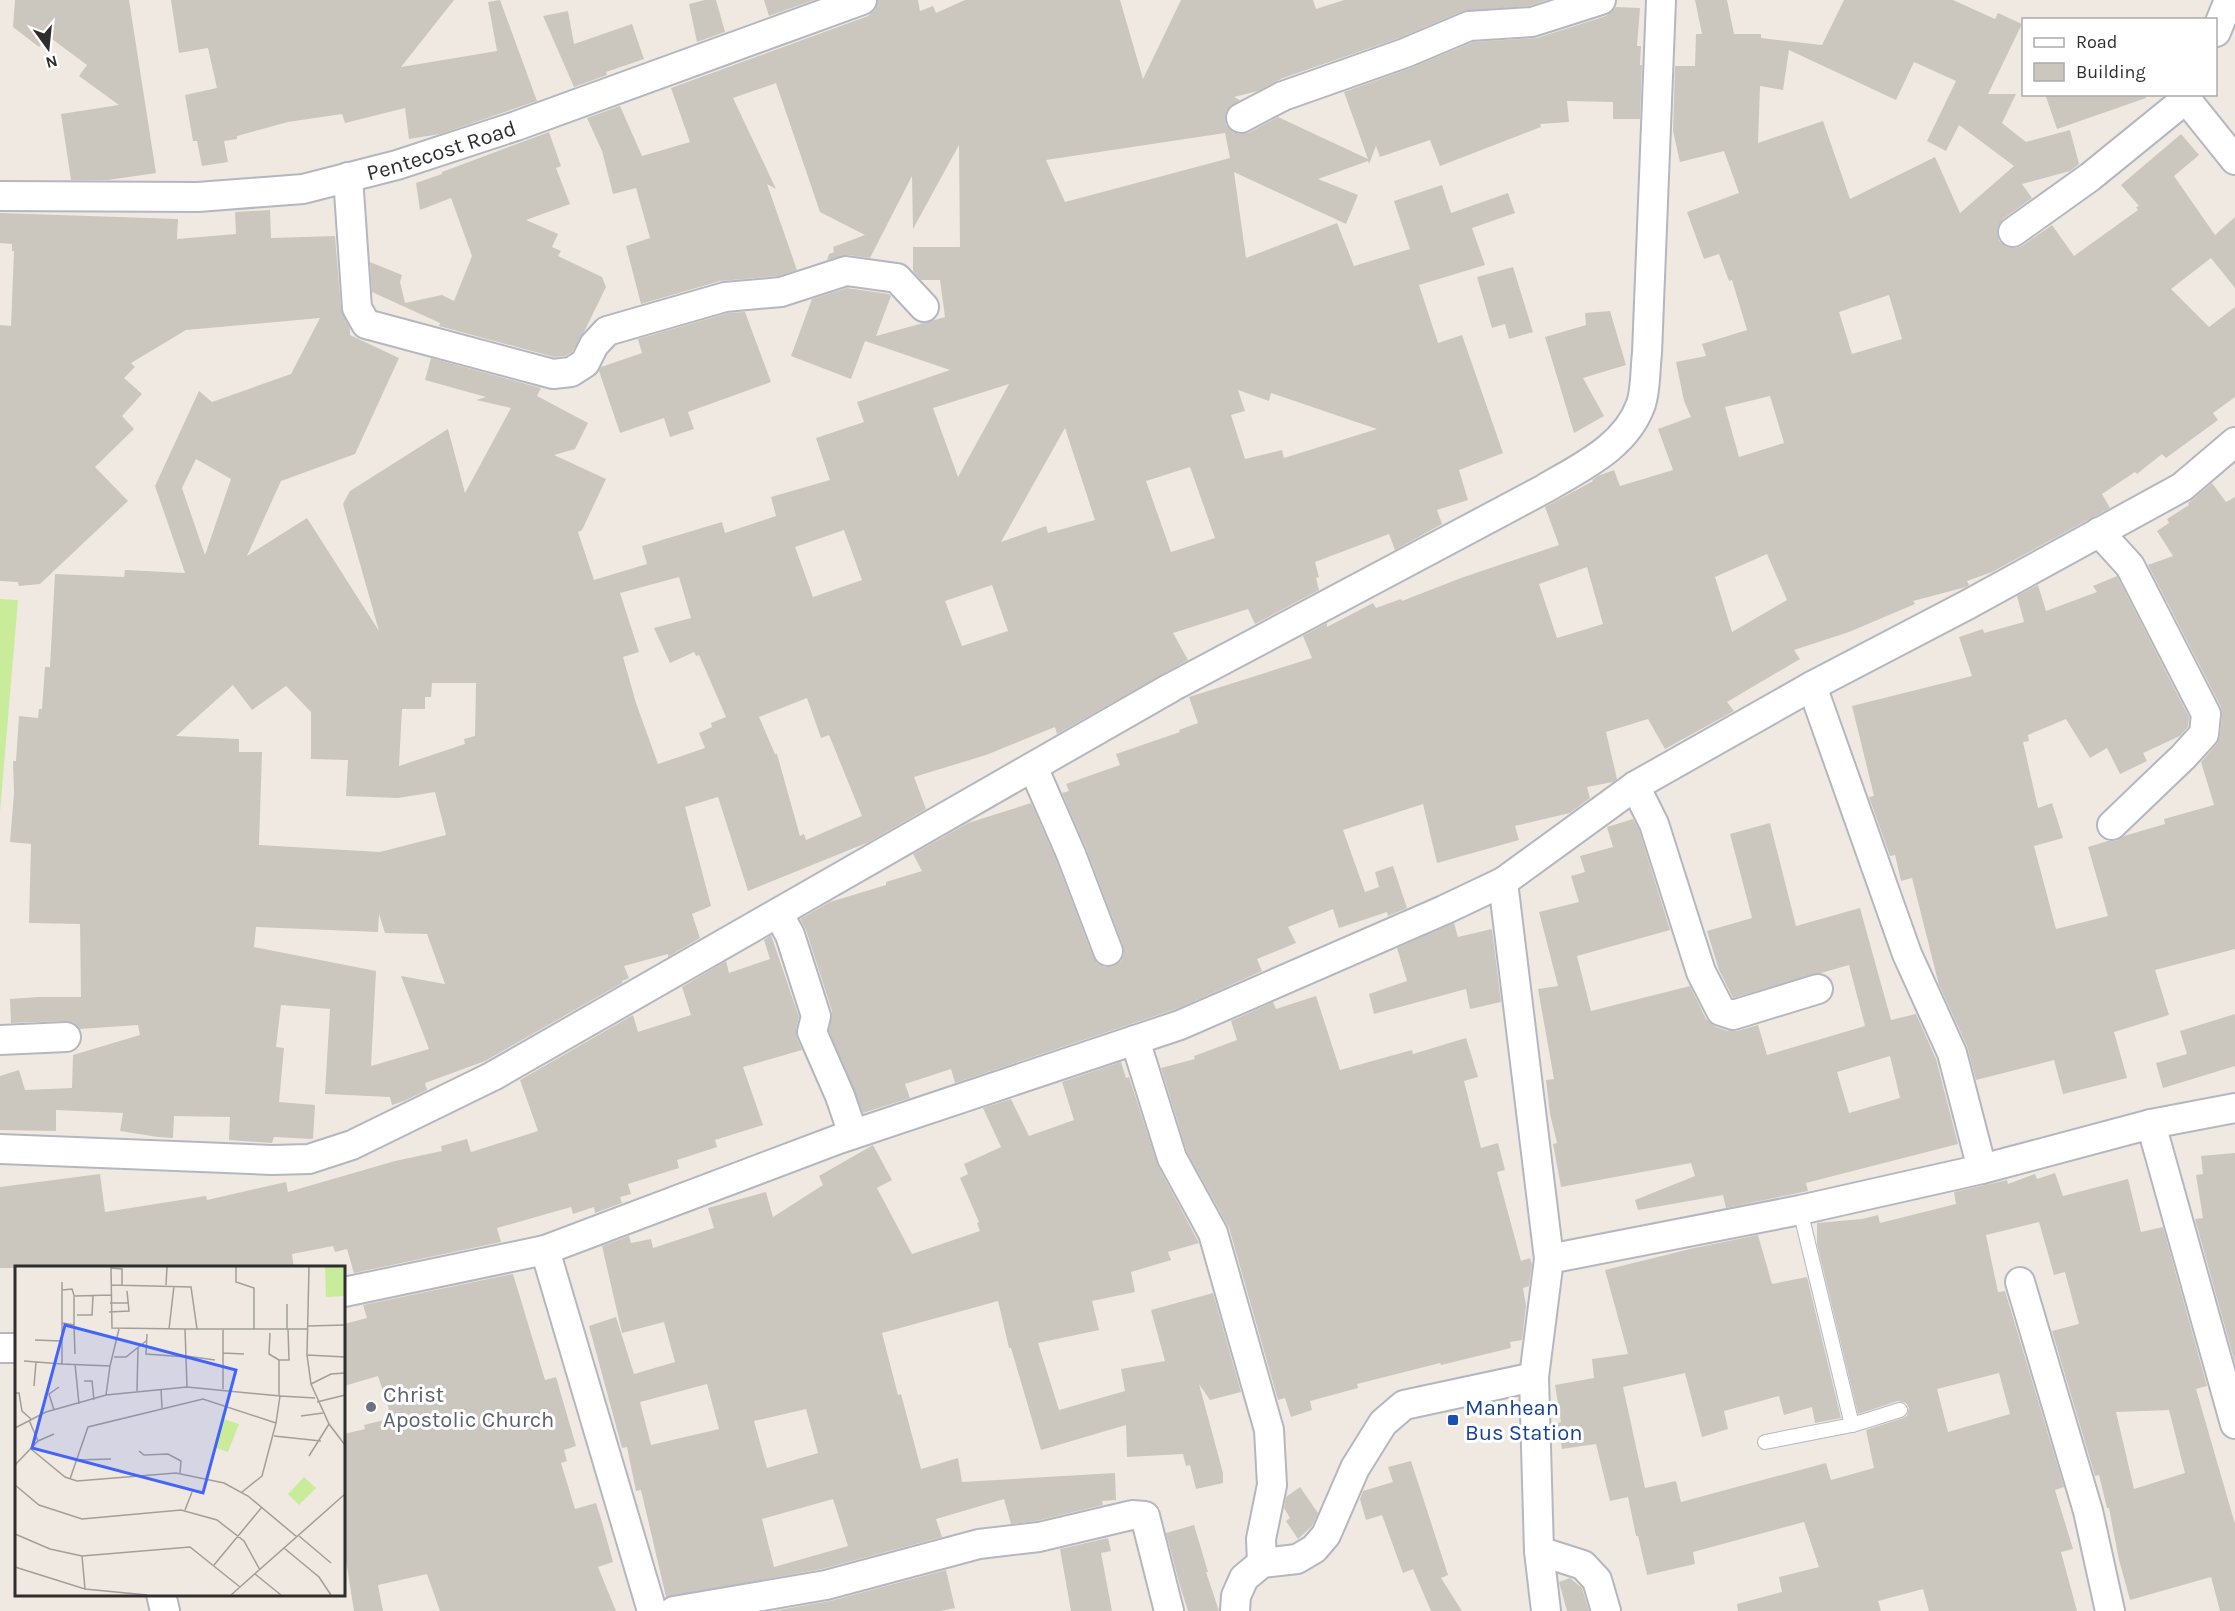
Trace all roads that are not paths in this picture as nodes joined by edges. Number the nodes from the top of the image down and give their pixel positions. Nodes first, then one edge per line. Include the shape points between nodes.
1 (862, 0) edge
2 (1601, 0) edge
3 (1661, 0) edge
4 (2229, 0) edge
5 (2217, 30) edge
6 (2187, 97) edge
7 (1241, 118) dead end
8 (2235, 160) edge
9 (348, 177) junction
10 (0, 196) edge
11 (2013, 232) dead end
12 (924, 307) dead end
13 (2235, 441) edge
14 (2099, 532) junction
15 (1812, 686) junction
16 (1033, 767) junction
17 (1635, 786) junction
18 (2112, 825) dead end
19 (1503, 882) junction
20 (778, 913) junction
21 (1108, 951) dead end
22 (1818, 989) dead end
23 (66, 1037) dead end
24 (0, 1040) edge
25 (1135, 1040) junction
26 (2235, 1108) edge
27 (2151, 1124) junction
28 (853, 1134) junction
29 (0, 1149) edge
30 (1982, 1169) junction
31 (1800, 1210) junction
32 (545, 1250) junction
33 (1549, 1259) junction
34 (2020, 1282) dead end
35 (345, 1292) edge
36 (1534, 1377) junction
37 (2233, 1407) edge
38 (1900, 1410) dead end
39 (1852, 1425) junction
40 (1765, 1442) dead end
41 (1539, 1551) junction
42 (1262, 1563) junction
43 (161, 1596) edge
44 (165, 1611) edge
45 (652, 1611) edge
46 (674, 1611) edge
47 (1169, 1611) edge
48 (1235, 1611) edge
49 (1546, 1611) edge
50 (1606, 1611) edge
51 (2110, 1611) edge

1 - 9 street, Pentecost Road via 516,126
2 - 7 street via 1532,22 1469,26 1283,96
3 - 16 street via 1647,353 1641,404 1622,437 1597,458 1544,489 1172,687
4 - 5 street
6 - 8 street
6 - 11 street via 2090,177
9 - 10 street, Pentecost Road via 303,189 198,197
9 - 12 street via 357,308 366,324 553,374 571,372 585,363 607,331 725,297 781,292 846,271 897,278
13 - 14 street via 2182,487
14 - 15 street
14 - 18 street via 2130,566 2206,714 2204,734
15 - 17 street
15 - 30 street via 1907,954 1952,1053
16 - 20 street
16 - 21 street
17 - 19 street
17 - 22 street via 1654,824 1701,972 1721,1011 1733,1015
19 - 25 street via 1202,1016
19 - 33 street
20 - 28 street via 816,1016 812,1032
20 - 29 street via 493,1076 352,1145 309,1159
23 - 24 street
25 - 28 street
25 - 42 street via 1173,1158 1213,1233 1269,1430 1272,1485 1261,1539
26 - 27 street
27 - 30 street
27 - 37 street
28 - 32 street
30 - 31 street
31 - 33 street
31 - 39 lane
32 - 35 street
32 - 45 street
33 - 36 street
34 - 51 street via 2088,1511
36 - 41 street
36 - 42 street via 1404,1406 1383,1422 1355,1468 1326,1535 1314,1549 1297,1559
38 - 39 lane
39 - 40 lane
41 - 49 street
41 - 50 street via 1583,1564 1597,1580
42 - 48 street via 1244,1578
43 - 44 street
46 - 47 street via 826,1585 980,1544 1038,1537 1132,1515 1145,1516

